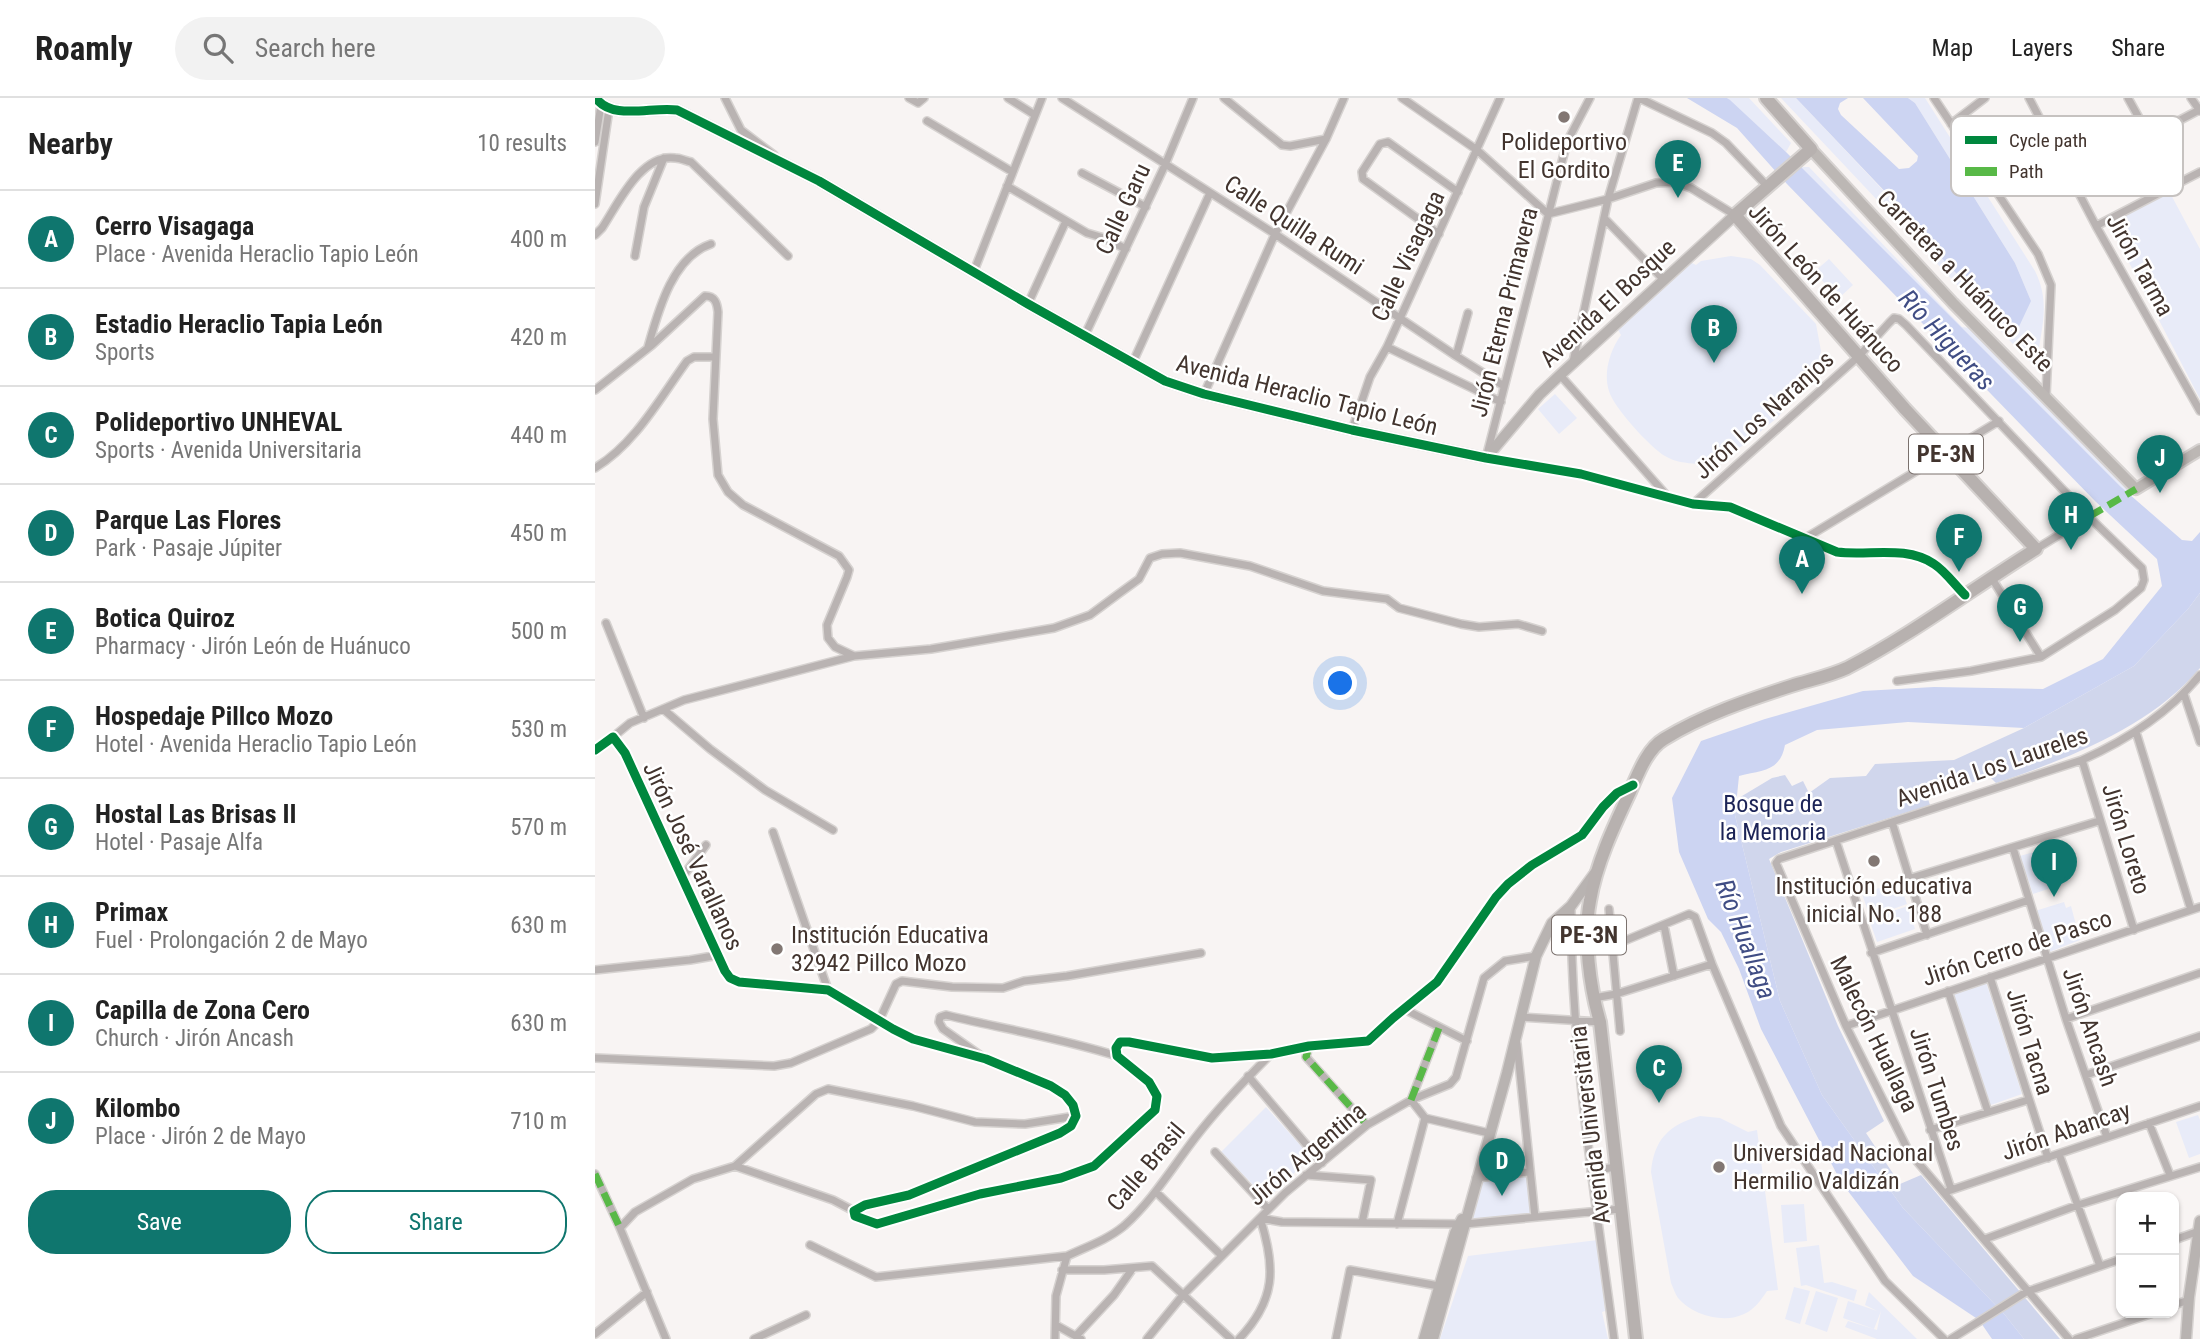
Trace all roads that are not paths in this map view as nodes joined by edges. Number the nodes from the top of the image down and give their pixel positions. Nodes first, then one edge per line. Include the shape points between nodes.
1 (725, 98) edge
2 (909, 98) edge
3 (924, 98) edge
4 (1009, 98) edge
5 (1042, 98) edge
6 (1062, 98) edge
7 (1193, 98) edge
8 (1224, 98) edge
9 (1344, 98) edge
10 (1402, 98) edge
11 (1500, 98) edge
12 (1590, 98) edge
13 (1639, 98) edge
14 (1766, 98) edge
15 (1934, 98) edge
16 (1985, 98) edge
17 (2029, 98) edge
18 (2128, 98) edge
19 (2191, 98) edge
20 (602, 104) edge
21 (2200, 110) edge
22 (1035, 115) junction
23 (1961, 116) edge
24 (2038, 116) edge
25 (2137, 116) edge
26 (2183, 119) edge
27 (927, 121) dead end
28 (1951, 124) edge
29 (1326, 139) junction
30 (595, 142) edge
31 (1811, 149) junction
32 (1477, 150) junction
33 (664, 158) junction
34 (783, 162) junction
35 (1165, 165) junction
36 (1011, 171) junction
37 (2200, 172) edge
38 (1082, 173) dead end
39 (2183, 179) edge
40 (1771, 185) junction
41 (1007, 186) junction
42 (1458, 192) junction
43 (1210, 193) junction
44 (1999, 196) edge
45 (2080, 196) edge
46 (2151, 196) edge
47 (1608, 199) junction
48 (595, 204) edge
49 (1146, 207) junction
50 (1548, 214) junction
51 (1735, 215) junction
52 (1604, 218) junction
53 (1066, 221) junction
54 (2096, 226) junction
55 (1275, 234) junction
56 (1439, 234) junction
57 (595, 235) edge
58 (711, 244) dead end
59 (1126, 250) junction
60 (635, 256) dead end
61 (788, 256) dead end
62 (974, 271) junction
63 (1664, 279) junction
64 (1028, 304) junction
65 (1468, 313) dead end
66 (1400, 319) junction
67 (1085, 335) junction
68 (1387, 347) junction
69 (648, 348) junction
70 (1456, 356) junction
71 (1859, 356) junction
72 (715, 357) junction
73 (1133, 362) junction
74 (1573, 364) junction
75 (1560, 375) junction
76 (1504, 386) junction
77 (595, 390) edge
78 (1204, 394) junction
79 (2046, 396) junction
80 (1501, 402) junction
81 (2200, 411) edge
82 (1999, 421) junction
83 (1352, 430) junction
84 (2200, 450) edge
85 (1947, 454) junction
86 (1486, 458) junction
87 (595, 468) edge
88 (1668, 497) junction
89 (1693, 504) junction
90 (2090, 517) junction
91 (1804, 539) junction
92 (2036, 549) junction
93 (1991, 577) junction
94 (1965, 595) junction
95 (606, 623) dead end
96 (1542, 631) dead end
97 (854, 656) junction
98 (2041, 657) junction
99 (2200, 676) edge
100 (1898, 681) dead end
101 (2184, 694) junction
102 (663, 709) junction
103 (644, 718) junction
104 (2136, 732) junction
105 (613, 737) junction
106 (2200, 742) edge
107 (595, 750) edge
108 (2082, 760) junction
109 (1633, 785) junction
110 (2099, 821) junction
111 (1892, 822) junction
112 (833, 830) dead end
113 (773, 832) dead end
114 (1836, 841) junction
115 (706, 845) dead end
116 (2013, 848) junction
117 (1776, 861) joint
118 (1600, 865) junction
119 (683, 876) junction
120 (1908, 879) junction
121 (2029, 900) junction
122 (1571, 906) junction
123 (2200, 907) edge
124 (1609, 909) dead end
125 (2191, 910) junction
126 (1664, 925) junction
127 (2134, 930) junction
128 (1927, 935) junction
129 (1612, 946) junction
130 (1201, 953) dead end
131 (1871, 953) junction
132 (719, 955) junction
133 (1536, 956) junction
134 (2047, 959) junction
135 (1713, 964) junction
136 (595, 970) edge
137 (2200, 974) edge
138 (1674, 976) junction
139 (1990, 977) junction
140 (828, 990) junction
141 (1948, 991) junction
142 (1616, 994) junction
143 (1593, 998) junction
144 (1404, 1009) junction
145 (1891, 1010) junction
146 (1520, 1017) junction
147 (2066, 1019) junction
148 (879, 1020) junction
149 (1575, 1021) junction
150 (1600, 1022) junction
151 (1846, 1026) junction
152 (1439, 1028) junction
153 (1620, 1031) dead end
154 (1516, 1036) junction
155 (2200, 1036) edge
156 (1467, 1041) junction
157 (1309, 1046) junction
158 (1271, 1054) junction
159 (1117, 1056) junction
160 (595, 1058) edge
161 (986, 1059) junction
162 (2086, 1075) junction
163 (1248, 1076) junction
164 (1411, 1100) junction
165 (2028, 1100) junction
166 (2200, 1106) edge
167 (1988, 1112) junction
168 (1076, 1116) junction
169 (1425, 1118) junction
170 (2149, 1123) junction
171 (1367, 1125) junction
172 (1930, 1130) junction
173 (1489, 1133) junction
174 (2107, 1137) junction
175 (1215, 1152) dead end
176 (2059, 1154) junction
177 (2048, 1158) junction
178 (1322, 1163) junction
179 (735, 1166) junction
180 (1616, 1167) junction
181 (2200, 1167) edge
182 (1591, 1171) junction
183 (1529, 1172) junction
184 (595, 1174) edge
185 (1306, 1175) junction
186 (2170, 1175) junction
187 (1476, 1178) junction
188 (1947, 1191) junction
189 (1156, 1192) junction
190 (2078, 1205) junction
191 (1268, 1209) junction
192 (1621, 1209) junction
193 (854, 1211) junction
194 (1597, 1211) junction
195 (1535, 1217) junction
196 (1260, 1218) junction
197 (2200, 1221) edge
198 (1362, 1223) junction
199 (1397, 1223) junction
200 (1462, 1224) junction
201 (620, 1228) junction
202 (2199, 1231) edge
203 (2179, 1238) edge
204 (1985, 1239) junction
205 (810, 1245) dead end
206 (1067, 1256) junction
207 (1222, 1256) junction
208 (2197, 1257) edge
209 (2116, 1261) edge
210 (2100, 1266) junction
211 (1133, 1268) junction
212 (1062, 1270) junction
213 (1439, 1286) junction
214 (647, 1292) junction
215 (2026, 1292) junction
216 (1183, 1295) junction
217 (2189, 1300) junction
218 (2179, 1304) edge
219 (806, 1315) dead end
220 (2138, 1318) edge
221 (1056, 1325) junction
222 (595, 1334) edge
223 (1079, 1337) edge
224 (666, 1339) edge
225 (754, 1339) edge
226 (1055, 1339) edge
227 (1147, 1339) edge
228 (1231, 1339) edge
229 (1239, 1339) edge
230 (1336, 1339) edge
231 (1424, 1339) edge
232 (1433, 1339) edge
233 (1614, 1339) edge
234 (1636, 1339) edge
235 (1944, 1339) edge
236 (1951, 1339) edge
237 (2069, 1339) edge
238 (2076, 1339) edge
239 (2186, 1339) edge

1 - 34 street via 741,130
2 - 3 street via 918,103
4 - 22 street
5 - 22 street
6 - 35 street, Calle Quilla Rumi
7 - 35 street, Calle Garu
8 - 29 street via 1282,145
9 - 29 street
10 - 32 street
11 - 32 street, Calle Visagaga
12 - 50 street, Jirón Eterna Primavera via 1567,142
13 - 40 street via 1719,138
13 - 47 street
14 - 31 highway, Carretera a Huánuco Este
15 - 28 street
16 - 23 street
17 - 24 street, Jirón Tarma
18 - 25 street
19 - 21 street
20 - 30 street
20 - 34 street, Avenida Heraclio Tapio León via 619,111 677,110
20 - 48 street
21 - 26 street
22 - 36 street
27 - 36 street
29 - 55 street
31 - 40 highway, Avenida El Bosque
31 - 79 main road, Carretera a Huánuco Este
32 - 42 street, Calle Visagaga
32 - 50 street
33 - 57 street via 637,175
33 - 60 street via 644,207
33 - 61 street via 691,162
34 - 62 street, Avenida Heraclio Tapio León
35 - 43 street, Calle Quilla Rumi
35 - 49 street, Calle Garu
36 - 41 street
37 - 39 street
38 - 49 street
40 - 51 highway, Avenida El Bosque
41 - 53 street
41 - 62 street
42 - 56 street, Calle Visagaga
42 - 56 street via 1388,142 1380,144 1362,172 1363,179
43 - 55 street, Calle Quilla Rumi
43 - 73 street
44 - 79 street via 2038,254 2051,285
45 - 54 street, Jirón Tarma
46 - 54 street
47 - 50 street, Jirón León de Huánuco
47 - 51 street, Jirón León de Huánuco via 1675,181
47 - 52 street
49 - 59 street, Calle Garu
50 - 76 street, Jirón Eterna Primavera
51 - 63 street, Avenida El Bosque
51 - 71 highway, Jirón León de Huánuco / PE-3N
52 - 63 street
52 - 74 street
53 - 59 street
53 - 64 street
54 - 81 street, Jirón Tarma
55 - 66 street, Calle Quilla Rumi
55 - 78 street
56 - 66 street, Calle Visagaga
58 - 69 street via 697,248 687,258 664,296
59 - 67 street, Calle Garu
62 - 64 street, Avenida Heraclio Tapio León
63 - 74 street, Avenida El Bosque
64 - 67 street, Avenida Heraclio Tapio León
65 - 70 street
66 - 68 street, Calle Visagaga
66 - 70 street, Calle Quilla Rumi
67 - 73 street, Avenida Heraclio Tapio León
68 - 80 street
68 - 83 street, Calle Visagaga via 1370,377
69 - 72 street via 708,296 719,312
69 - 77 street
70 - 76 street, Calle Quilla Rumi
71 - 82 street, Jirón Los Naranjos via 1894,318 1899,319
71 - 85 highway, Jirón León de Huánuco / PE-3N
71 - 89 street, Jirón Los Naranjos
72 - 87 street via 687,361 618,452
72 - 97 street via 713,419 718,475 727,492 743,505 845,562 848,577 827,625 828,638
73 - 78 street, Avenida Heraclio Tapio León via 1165,381
74 - 75 street, Avenida El Bosque
75 - 86 street, Avenida El Bosque
75 - 88 street
76 - 80 street, Jirón Eterna Primavera
78 - 83 street, Avenida Heraclio Tapio León
79 - 84 main road, Carretera a Huánuco Este via 2136,489
80 - 86 street, Jirón Eterna Primavera
82 - 85 street
82 - 90 street
83 - 86 street, Avenida Heraclio Tapio León
85 - 91 street
85 - 92 highway, Jirón León de Huánuco / PE-3N
86 - 88 street, Avenida Heraclio Tapio León via 1581,474
88 - 89 street, Avenida Heraclio Tapio León
89 - 91 street, Avenida Heraclio Tapio León via 1730,507
90 - 92 street, PE-3N
90 - 98 street via 2142,568 2141,588
91 - 94 street, Avenida Heraclio Tapio León via 1837,552 1890,551 1925,559
92 - 93 highway, PE-3N
93 - 94 highway, PE-3N
93 - 98 street
94 - 109 highway, Avenida Universitaria / PE-3N via 1844,669 1695,721 1661,741
95 - 103 street
96 - 97 street via 1518,624 1461,624 1399,608 1387,600 1322,591 1250,566 1180,553 1150,558 1139,579 1090,615 1054,628 931,649
97 - 102 street
98 - 100 street
99 - 101 street, Avenida Los Laureles
101 - 104 street, Avenida Los Laureles
101 - 106 street
102 - 103 street
102 - 112 street via 765,790
103 - 105 street via 629,723
104 - 108 street, Avenida Los Laureles
104 - 125 street
105 - 107 street
105 - 119 street, Jirón José Varallanos via 625,752
108 - 110 street, Jirón Loreto
108 - 111 street, Avenida Los Laureles
109 - 118 highway, Avenida Universitaria / PE-3N
109 - 144 street via 1617,793 1582,835 1508,884 1437,982
110 - 116 street
110 - 127 street, Jirón Loreto
111 - 114 street, Avenida Los Laureles
111 - 120 street
113 - 140 street
114 - 117 street, Avenida Los Laureles
114 - 131 street, Jirón Tumbes
115 - 119 street
116 - 120 street
116 - 121 street, Jirón Ancash
117 - 151 street, Malecón Huallaga
118 - 122 street
118 - 143 highway, Avenida Universitaria / PE-3N via 1588,924
119 - 132 street, Jirón José Varallanos
120 - 128 street
121 - 128 street
121 - 134 street, Jirón Ancash
122 - 133 street via 1552,923
122 - 149 street, Avenida Universitaria
123 - 125 street, Jirón Cerro de Pasco
124 - 129 street
125 - 127 street, Jirón Cerro de Pasco
126 - 129 street
126 - 135 street via 1691,914 1695,917
126 - 138 street
127 - 134 street, Jirón Cerro de Pasco
128 - 131 street
129 - 142 street
130 - 148 street via 1003,988 902,981 896,984
131 - 145 street, Jirón Tumbes
132 - 136 street
132 - 140 street, Jirón José Varallanos via 730,978 739,982
133 - 146 street
133 - 156 street, Jirón Argentina via 1505,961 1487,975
134 - 139 street, Jirón Cerro de Pasco
134 - 147 street, Jirón Ancash
135 - 138 street
135 - 235 street via 1781,1126 1885,1281
137 - 147 street
138 - 142 street
139 - 141 street, Jirón Cerro de Pasco
139 - 165 street, Jirón Tacna
140 - 148 street, Jirón José Varallanos
141 - 145 street, Jirón Cerro de Pasco
141 - 167 street
142 - 143 street
142 - 153 street
143 - 150 highway, Avenida Universitaria / PE-3N
144 - 152 street
144 - 157 street via 1368,1041
145 - 151 street, Jirón Cerro de Pasco
145 - 172 street, Jirón Tumbes
146 - 149 street
146 - 154 street
147 - 162 street, Jirón Ancash
148 - 160 street via 852,1039 774,1066
148 - 161 street, Jirón José Varallanos via 913,1039
149 - 150 street
149 - 182 street, Avenida Universitaria
150 - 180 highway, Avenida Universitaria / PE-3N
151 - 188 street, Malecón Huallaga via 1909,1152
152 - 156 street
152 - 164 street
154 - 173 street
154 - 183 street
155 - 162 street
156 - 164 street, Jirón Argentina via 1450,1084
157 - 158 street
157 - 171 street via 1306,1057
158 - 159 street via 1212,1058 1120,1042
158 - 163 street, Calle Brasil
159 - 161 street via 1080,1044 940,1017 943,1029
159 - 193 street via 1149,1082 1157,1096 1155,1110 1094,1166 877,1224 855,1216
161 - 168 street, Jirón José Varallanos via 1051,1086 1065,1095
162 - 174 street, Jirón Ancash
163 - 178 street
163 - 189 street, Calle Brasil
164 - 169 street
164 - 171 street, Jirón Argentina
165 - 167 street
165 - 177 street, Jirón Tacna
166 - 170 street, Jirón Abancay
167 - 172 street
168 - 179 street via 1025,1124 975,1122 828,1089 816,1094
168 - 193 street via 1060,1133 909,1195
169 - 173 street
169 - 199 street
170 - 174 street, Jirón Abancay
170 - 186 street
171 - 178 street, Jirón Argentina
172 - 188 street, Jirón Tumbes
173 - 187 street
174 - 176 street, Jirón Abancay
175 - 191 street
176 - 177 street, Jirón Abancay
176 - 190 street
177 - 188 street, Jirón Abancay
178 - 185 street, Jirón Argentina
179 - 193 street
179 - 201 street via 693,1179 635,1212
180 - 182 street
180 - 192 highway, Avenida Universitaria / PE-3N
181 - 186 street
182 - 194 street, Avenida Universitaria
183 - 187 street
183 - 195 street
184 - 201 street
185 - 191 street, Jirón Argentina
185 - 198 street via 1371,1180
186 - 190 street
187 - 200 street
188 - 204 street, Malecón Huallaga
189 - 206 street, Calle Brasil via 1122,1227
189 - 207 street
190 - 204 street
190 - 210 street
191 - 196 street, Jirón Argentina
192 - 194 street
192 - 234 highway, Avenida Universitaria / PE-3N
194 - 195 street
194 - 233 street, Avenida Universitaria
195 - 200 street
196 - 198 street
196 - 207 street, Jirón Argentina
196 - 229 street via 1269,1247 1269,1293 1255,1322
197 - 202 street
198 - 199 street
199 - 200 street
200 - 213 street
200 - 232 street
201 - 214 street
202 - 203 street
202 - 208 street
204 - 215 street, Malecón Huallaga
205 - 206 street via 876,1277
206 - 212 street
207 - 216 street, Jirón Argentina
208 - 217 street
209 - 210 street
210 - 215 street
211 - 212 street
211 - 216 street via 1152,1265
211 - 223 street
212 - 221 street
213 - 230 street via 1350,1270
213 - 231 street
214 - 222 street
214 - 224 street
215 - 236 street
215 - 237 street, Malecón Huallaga
216 - 227 street, Jirón Argentina
216 - 228 street
217 - 218 street
217 - 239 street
219 - 225 street
220 - 238 street
221 - 223 street
221 - 226 street

